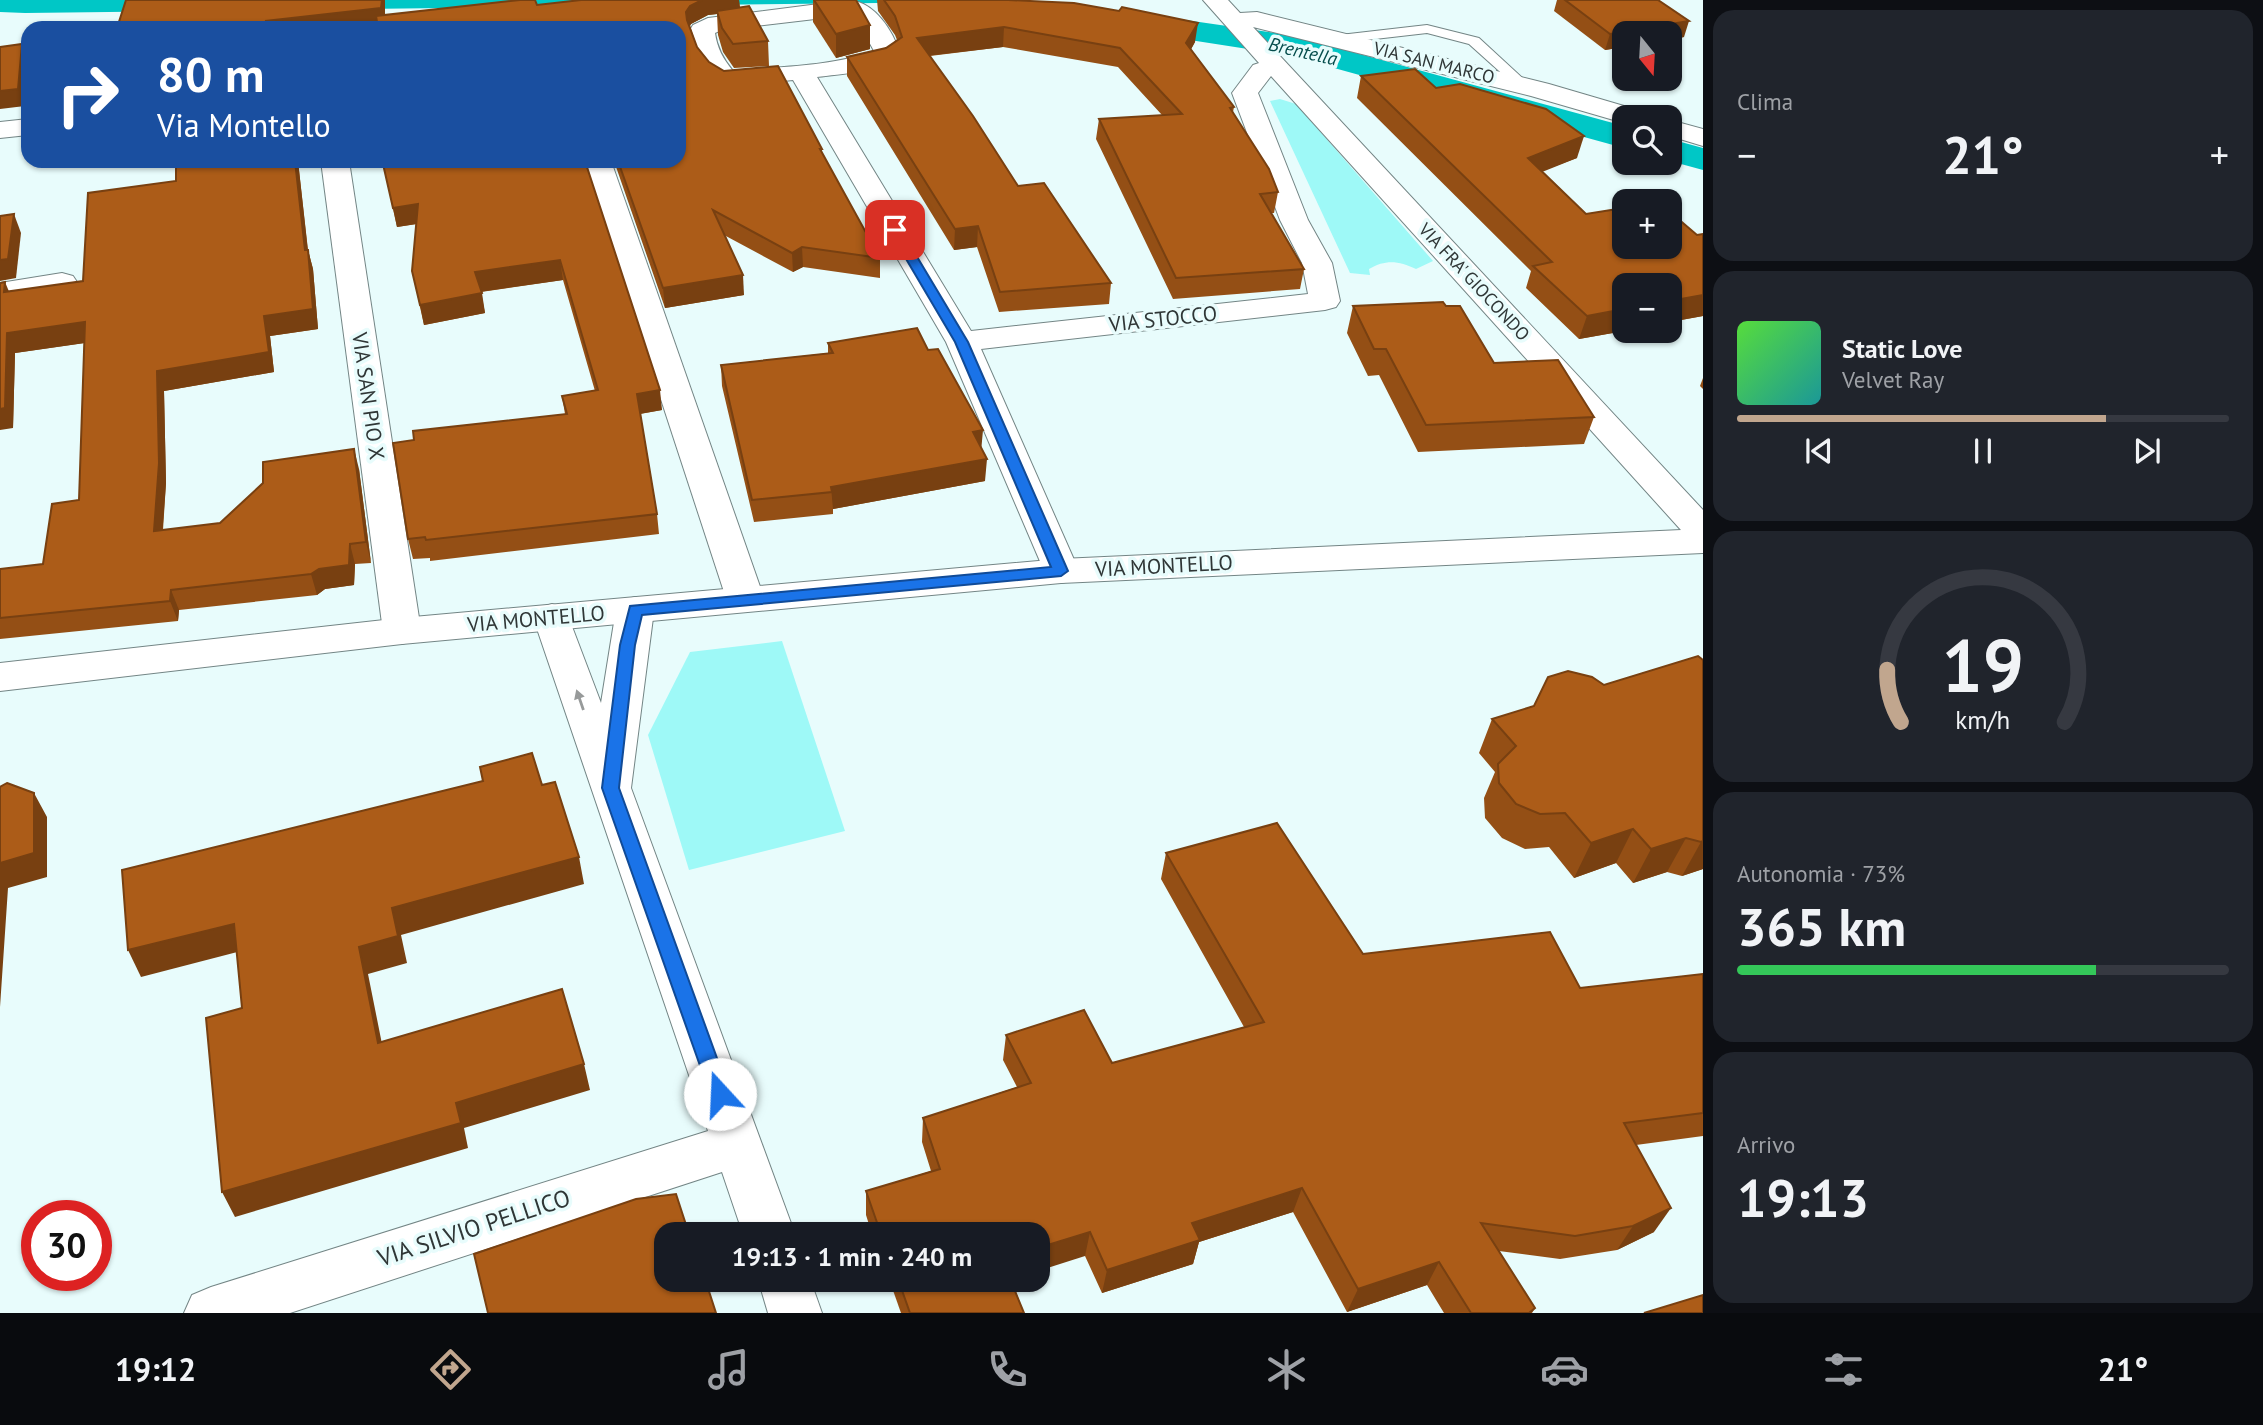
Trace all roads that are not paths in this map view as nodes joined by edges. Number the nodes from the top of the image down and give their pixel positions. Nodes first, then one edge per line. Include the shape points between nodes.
1 (1216, 0) edge
2 (1242, 29) junction
3 (1272, 64) junction
4 (801, 72) junction
5 (1612, 111) edge
6 (21, 128) edge
7 (0, 130) edge
8 (1682, 132) edge
9 (1703, 138) edge
10 (336, 168) edge
11 (599, 168) edge
12 (62, 282) edge
13 (0, 292) edge
14 (962, 342) junction
15 (1703, 532) edge
16 (1703, 541) edge
17 (1061, 571) junction
18 (745, 598) junction
19 (635, 610) junction
20 (552, 617) junction
21 (402, 631) junction
22 (0, 677) edge
23 (610, 788) junction
24 (738, 1144) junction
25 (765, 1222) edge
26 (788, 1292) edge
27 (211, 1313) edge
28 (795, 1313) edge

1 - 2 street
2 - 3 street, VIA FRA' GIOCONDO
2 - 5 street, VIA SAN MARCO via 1257,19
3 - 14 street, VIA STOCCO via 1245,93 1294,220 1317,263 1325,301
3 - 15 street, VIA FRA' GIOCONDO
4 - 4 street via 868,62 887,54 885,46 865,13 852,7 717,23 702,30 715,67 726,79
4 - 14 street
6 - 7 street
8 - 9 street
10 - 21 street, VIA SAN PIO X
11 - 18 street
12 - 13 street
14 - 17 street
16 - 17 street, VIA MONTELLO
17 - 18 street, VIA MONTELLO
18 - 19 street, VIA MONTELLO
19 - 20 street, VIA MONTELLO
19 - 23 street
20 - 21 street, VIA MONTELLO
23 -> 20 street
21 - 22 street, VIA MONTELLO
23 - 24 street
24 - 25 street
24 - 27 street, VIA SILVIO PELLICO
26 - 28 street

